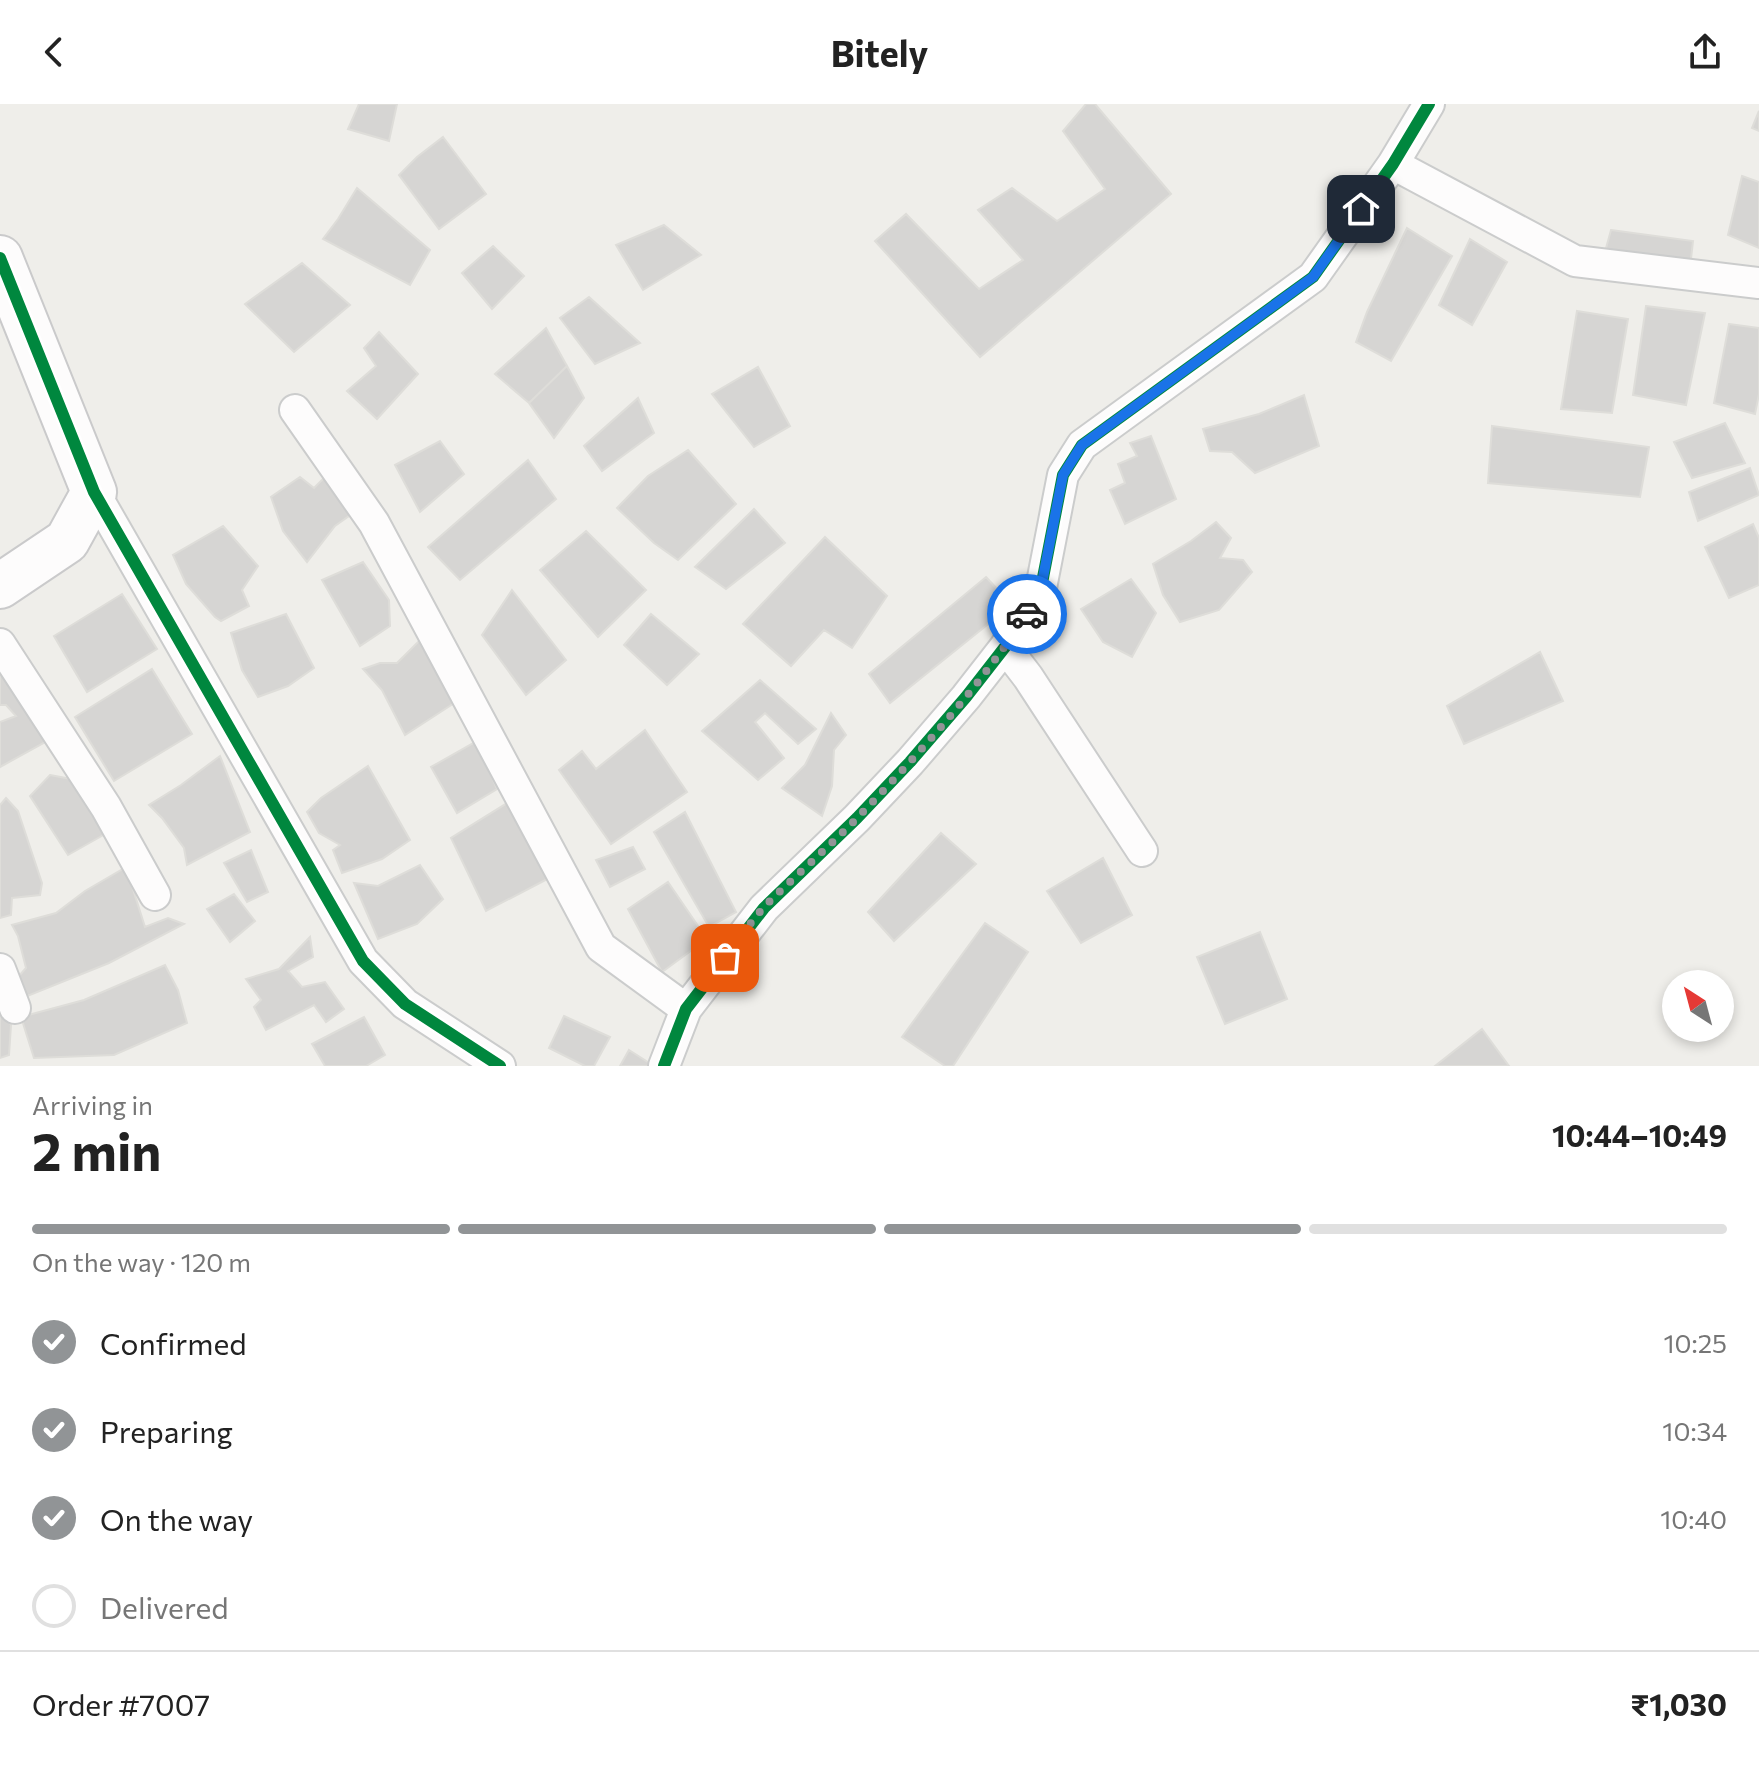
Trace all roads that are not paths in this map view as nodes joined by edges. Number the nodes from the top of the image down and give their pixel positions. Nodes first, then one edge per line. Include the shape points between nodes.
1 (1429, 104) edge
2 (1393, 164) junction
3 (0, 258) edge
4 (1759, 283) edge
5 (295, 410) dead end
6 (94, 492) junction
7 (0, 586) edge
8 (0, 644) edge
9 (1005, 647) junction
10 (1142, 851) dead end
11 (155, 895) dead end
12 (0, 969) edge
13 (15, 1008) dead end
14 (686, 1009) junction
15 (500, 1066) edge
16 (664, 1066) edge

1 - 2 street
2 - 4 street via 1575,261
2 - 9 street via 1313,277 1082,445 1063,475 1040,593
3 - 6 street
5 - 14 street via 374,523 601,947
6 - 7 street via 67,541
6 - 15 street via 363,961 405,1004
8 - 11 street via 106,807
9 - 10 street
9 - 14 street via 910,762 764,908
12 - 13 street
14 - 16 street

